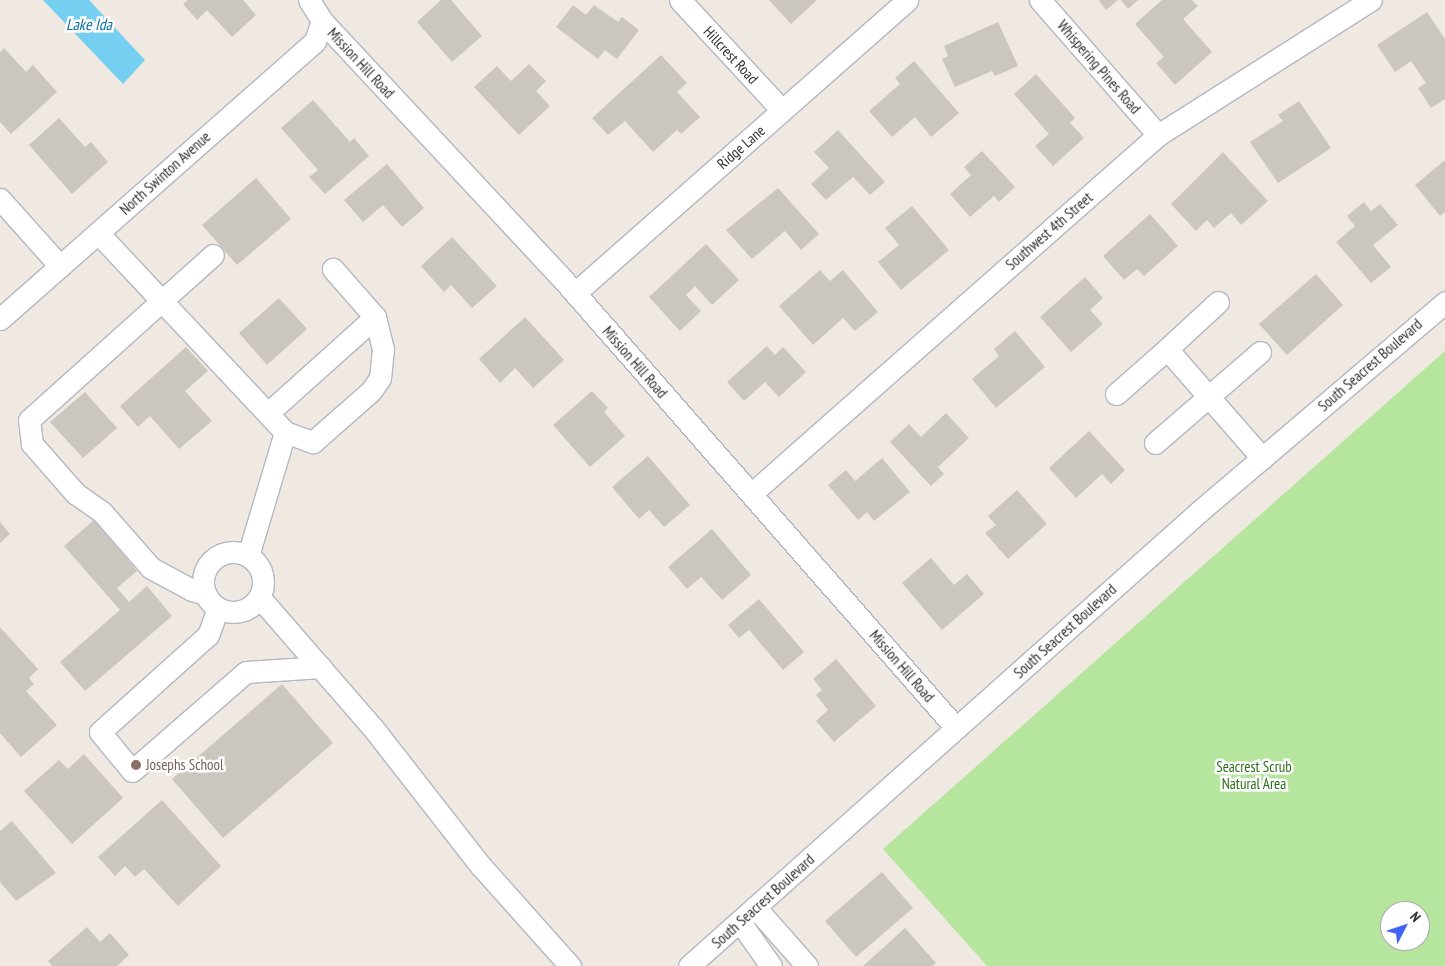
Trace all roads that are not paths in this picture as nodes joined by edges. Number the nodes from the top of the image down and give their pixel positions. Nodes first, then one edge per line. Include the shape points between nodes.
1 (309, 0) edge
2 (680, 0) edge
3 (907, 0) edge
4 (1040, 0) edge
5 (1371, 0) edge
6 (322, 21) junction
7 (782, 110) junction
8 (1158, 135) junction
9 (0, 199) edge
10 (98, 232) junction
11 (213, 255) dead end
12 (60, 266) junction
13 (333, 268) dead end
14 (575, 293) junction
15 (162, 301) junction
16 (1218, 302) dead end
17 (1445, 302) edge
18 (375, 317) junction
19 (0, 319) edge
20 (1167, 349) junction
21 (1260, 352) dead end
22 (1116, 394) dead end
23 (1209, 397) junction
24 (268, 413) junction
25 (286, 432) junction
26 (1155, 443) dead end
27 (1262, 458) junction
28 (751, 494) junction
29 (248, 556) junction
30 (260, 598) junction
31 (212, 601) junction
32 (320, 667) junction
33 (956, 728) junction
34 (755, 907) junction
35 (740, 922) junction
36 (570, 966) edge
37 (690, 966) edge
38 (772, 966) edge
39 (807, 966) edge

1 - 6 street, Mission Hill Road
2 - 7 street, Hillcrest Road
3 - 7 street, Ridge Lane
4 - 8 street, Whispering Pines Road
5 - 8 street, Southwest 4th Street
6 - 10 street, North Swinton Avenue via 314,41
6 - 14 street, Mission Hill Road
7 - 14 street, Ridge Lane
8 - 28 street, Southwest 4th Street
9 - 12 street
10 - 12 street, North Swinton Avenue
10 - 15 street
11 - 15 street
12 - 19 street, North Swinton Avenue
13 - 18 street
14 - 28 street, Mission Hill Road
15 - 24 street
15 - 31 street via 29,420 32,444 76,494 102,512 151,568
16 - 20 street
17 - 27 street, South Seacrest Boulevard
18 - 24 street
18 - 25 street via 384,364 372,391 313,442
20 - 22 street
20 - 23 street
21 - 23 street
23 - 26 street
23 - 27 street
24 - 25 street
25 - 29 street
27 - 33 street, South Seacrest Boulevard
28 - 33 street, Mission Hill Road
29 - 30 street via 261,569
29 - 31 street via 230,552 213,560 204,576
30 - 31 street via 237,612
30 - 32 street
31 - 32 street via 208,635 100,732 132,771 246,672
32 - 36 street via 374,728 482,866
33 - 34 street, South Seacrest Boulevard
34 - 35 street, South Seacrest Boulevard
34 - 39 street
35 - 37 street, South Seacrest Boulevard
35 - 38 street

